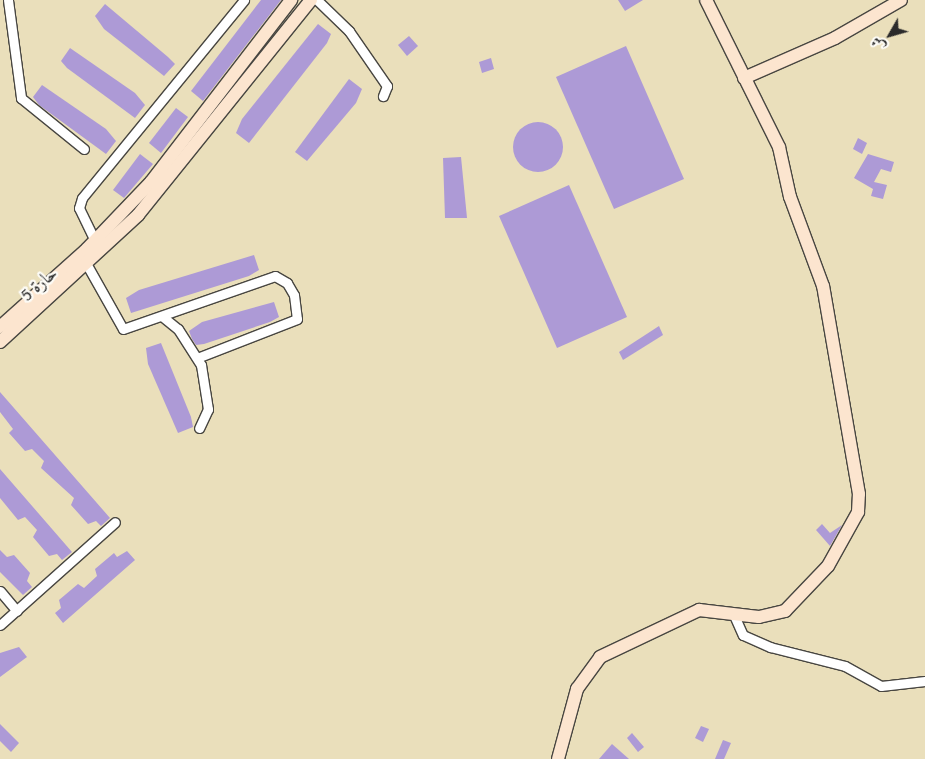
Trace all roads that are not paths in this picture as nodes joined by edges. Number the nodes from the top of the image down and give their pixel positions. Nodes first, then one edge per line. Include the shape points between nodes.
1 (8, 0) edge
2 (244, 0) edge
3 (291, 0) edge
4 (311, 0) edge
5 (317, 0) edge
6 (706, 0) edge
7 (900, 0) edge
8 (744, 78) junction
9 (383, 96) dead end
10 (84, 149) dead end
11 (98, 246) junction
12 (87, 265) junction
13 (163, 316) junction
14 (0, 327) edge
15 (0, 342) edge
16 (197, 358) junction
17 (199, 428) dead end
18 (115, 522) dead end
19 (0, 591) edge
20 (17, 611) junction
21 (733, 613) junction
22 (0, 626) edge
23 (925, 681) edge
24 (558, 759) edge

1 - 10 street via 21,98
2 - 11 street via 82,198 80,208
3 - 11 street via 173,156
4 - 11 street via 161,190
5 - 9 street via 349,31 387,86
6 - 8 street
7 - 8 street via 835,38
8 - 21 street via 782,155 790,197 823,286 860,503 849,536 793,606 768,617
11 - 12 street, حارة 5
11 - 14 street, حارة 5
12 - 13 street via 123,329
12 - 15 street, حارة 5
13 - 16 street via 176,326
13 - 16 street via 275,276 287,283 294,295 297,319
16 - 17 street via 208,409
18 - 20 street
19 - 20 street
20 - 22 street
21 - 23 street via 743,635 770,648 845,666 881,686
21 - 24 street via 708,609 690,612 600,657 579,684

